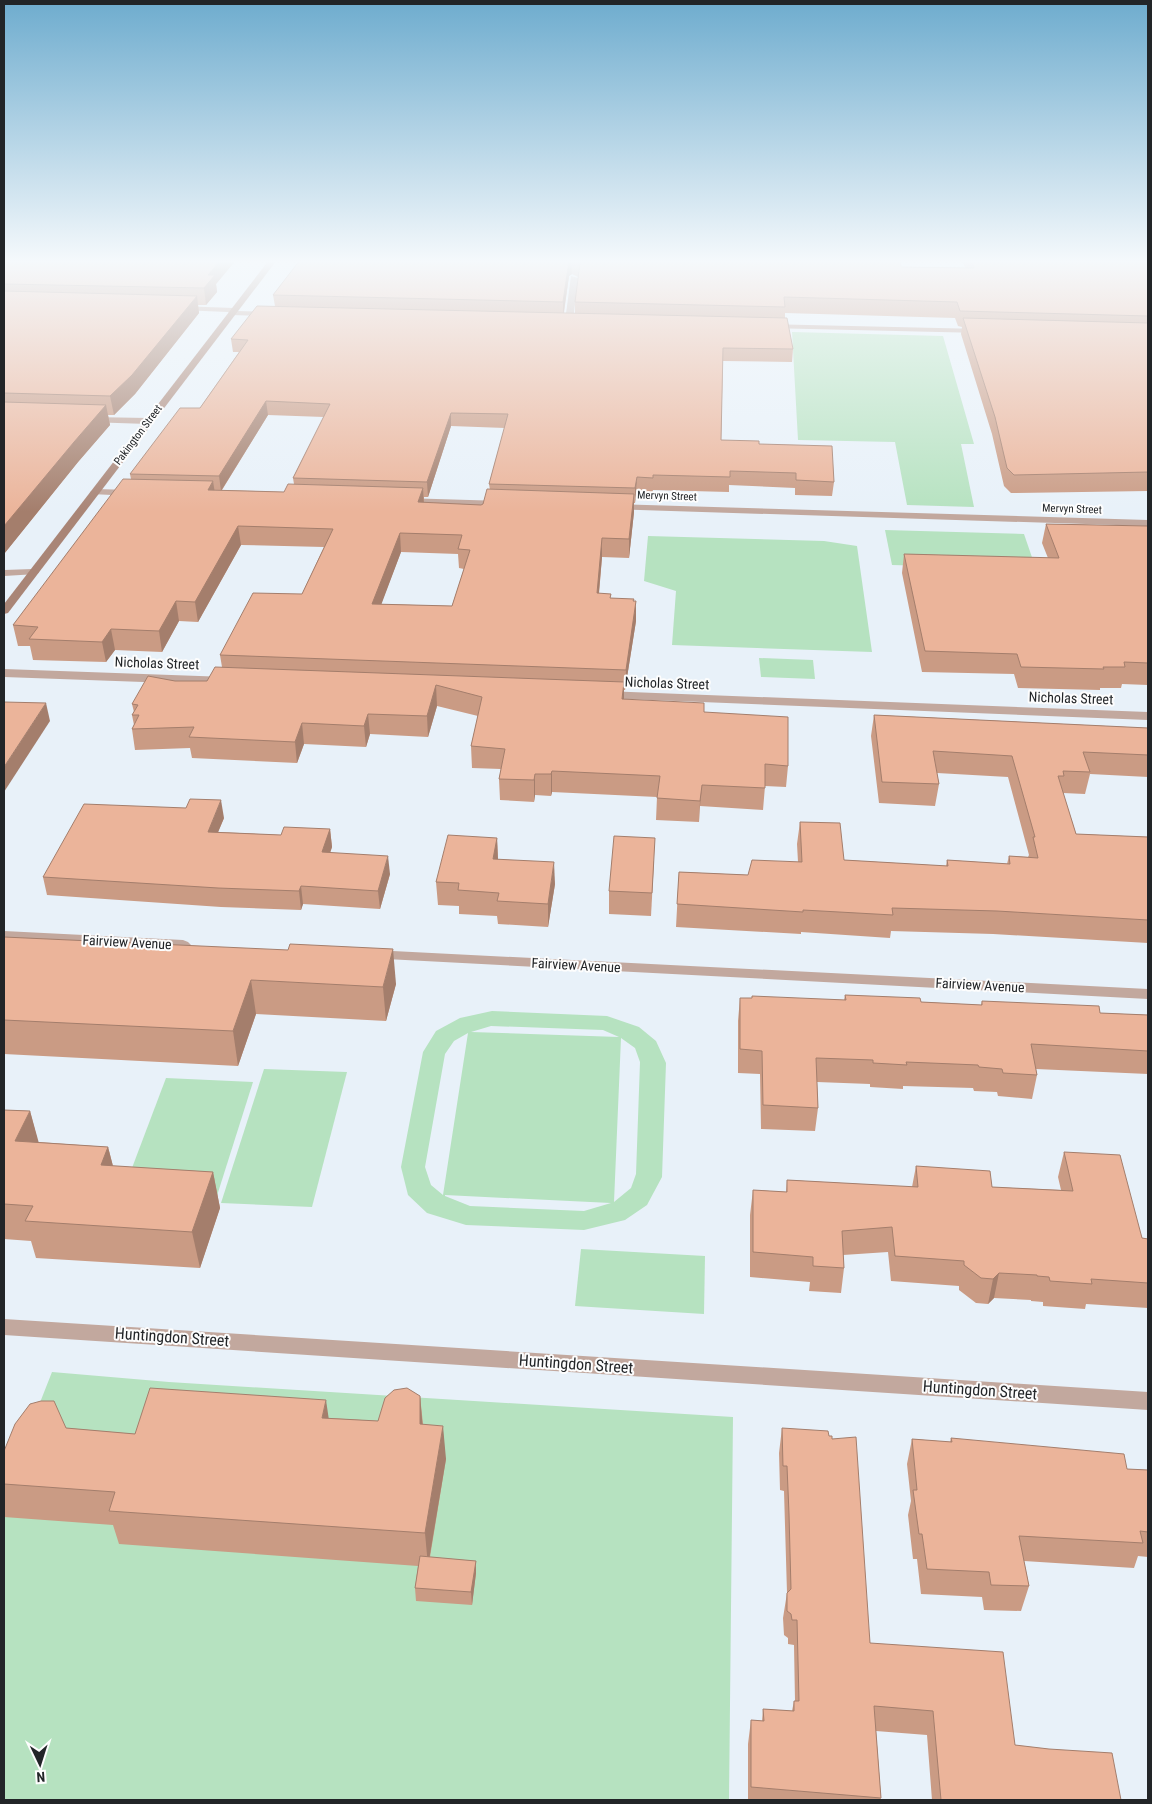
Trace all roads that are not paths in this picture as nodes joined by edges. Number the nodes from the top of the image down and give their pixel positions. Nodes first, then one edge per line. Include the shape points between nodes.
1 (207, 344) edge
2 (81, 419) edge
3 (148, 421) junction
4 (95, 492) junction
5 (144, 493) edge
6 (394, 501) edge
7 (512, 504) edge
8 (600, 507) edge
9 (1148, 523) edge
10 (33, 572) junction
11 (4, 573) edge
12 (4, 610) edge
13 (4, 672) edge
14 (238, 681) edge
15 (594, 695) edge
16 (1148, 716) edge
17 (4, 936) edge
18 (193, 946) edge
19 (362, 954) edge
20 (1148, 994) edge
21 (4, 1327) edge
22 (1148, 1401) edge

1 - 3 street, Pakington Street
2 - 3 street
3 - 4 street, Pakington Street
4 - 5 street
4 - 10 street, Pakington Street
6 - 7 street
8 - 9 street, Mervyn Street
10 - 11 street
10 - 12 street, Pakington Street
13 - 14 street, Nicholas Street
15 - 16 street, Nicholas Street
17 - 18 street, Fairview Avenue
19 - 20 street, Fairview Avenue
21 - 22 street, Huntingdon Street

